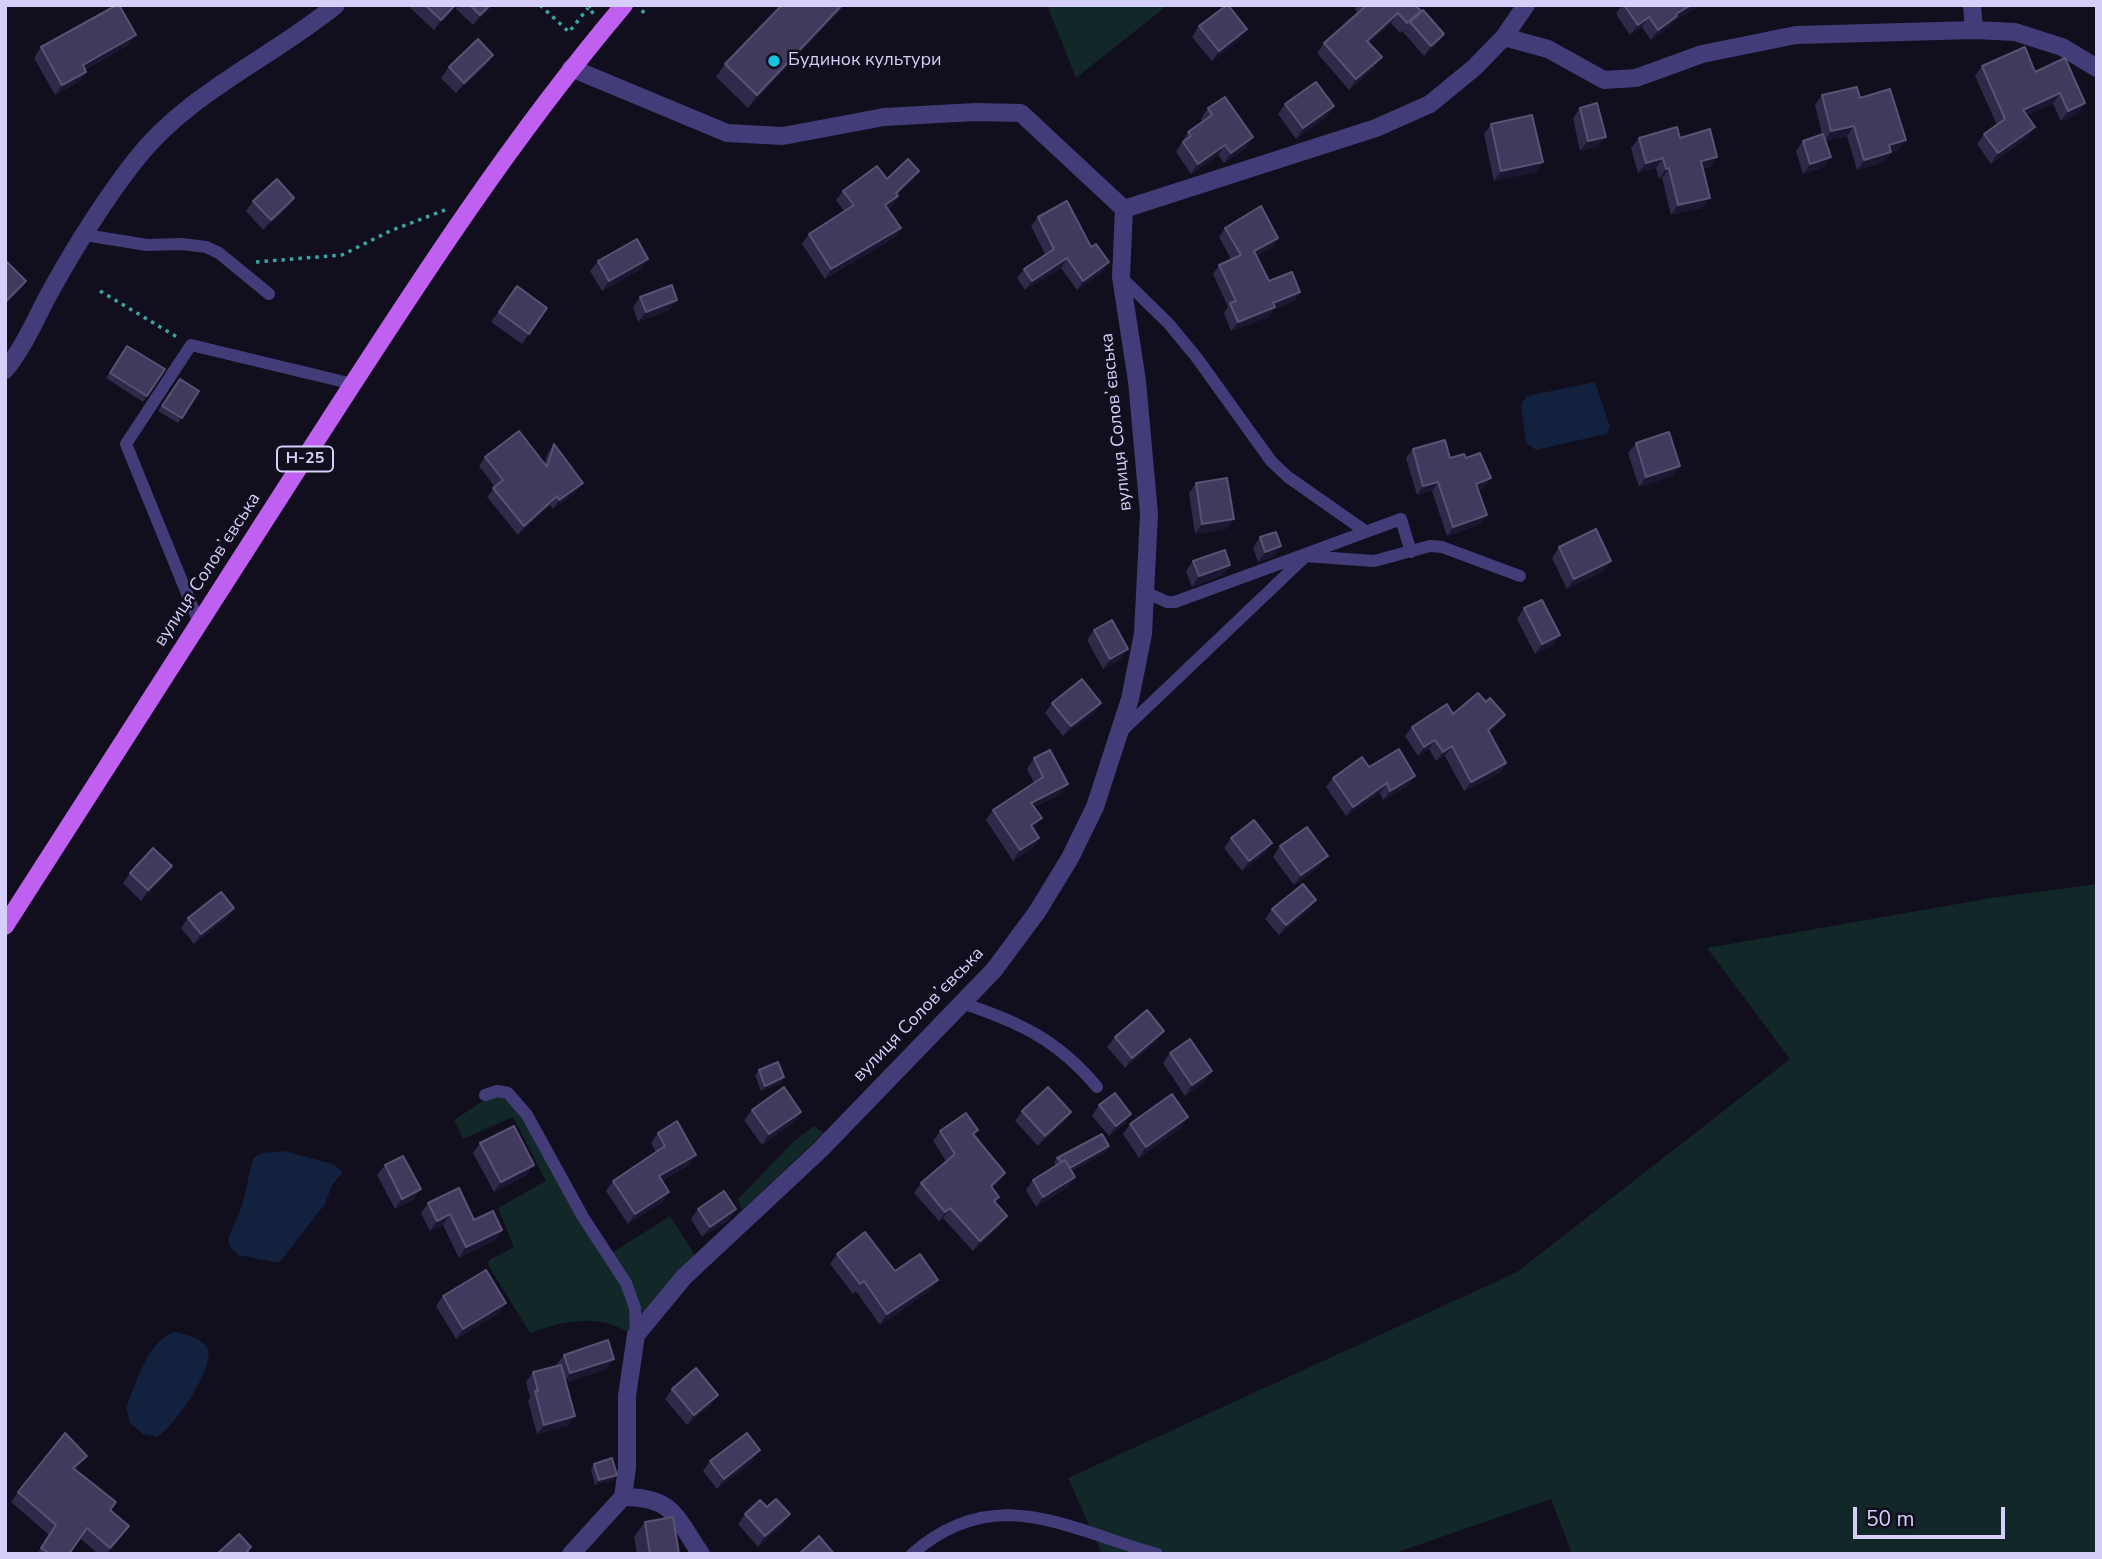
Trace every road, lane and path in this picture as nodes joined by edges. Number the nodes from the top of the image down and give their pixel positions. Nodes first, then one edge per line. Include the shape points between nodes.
1 (336, 5) edge
2 (540, 5) edge
3 (624, 5) edge
4 (1526, 5) edge
5 (1972, 5) edge
6 (588, 9) dead end
7 (1975, 30) junction
8 (1504, 37) junction
9 (571, 68) junction
10 (2097, 68) edge
11 (476, 198) junction
12 (1124, 209) junction
13 (85, 235) junction
14 (231, 263) junction
15 (1121, 277) junction
16 (100, 291) dead end
17 (269, 294) dead end
18 (191, 345) junction
19 (5, 370) edge
20 (353, 384) junction
21 (1365, 531) junction
22 (1411, 552) junction
23 (1302, 556) junction
24 (1520, 576) dead end
25 (1143, 591) junction
26 (199, 623) junction
27 (1120, 734) junction
28 (5, 926) edge
29 (962, 1003) junction
30 (1097, 1087) dead end
31 (485, 1095) dead end
32 (636, 1335) junction
33 (623, 1497) junction
34 (571, 1554) edge
35 (701, 1554) edge
36 (912, 1554) edge
37 (1157, 1554) edge

1 - 13 street via 296,38 257,58 168,125 135,161
2 - 6 path via 569,32
3 - 9 main road, вулиця Соловʼєвська / Н-25
4 - 8 street
5 - 7 street
7 - 8 street via 1796,34 1702,54 1636,78 1604,80 1548,49
7 - 10 street via 2015,32 2062,47
8 - 12 street via 1451,89 1421,109 1376,128
9 - 11 main road, вулиця Соловʼєвська / Н-25
9 - 12 street via 727,133 783,136 884,117 1021,113
11 - 14 path via 342,255
11 - 20 main road, вулиця Соловʼєвська / Н-25
12 - 15 street, вулиця Соловʼєвська
13 - 14 lane via 147,245 206,247
13 - 19 street
14 - 17 lane
15 - 21 lane via 1197,358 1271,461
15 - 25 street, вулиця Соловʼєвська via 1149,514
16 - 18 path
18 - 20 lane
18 - 26 lane via 126,444
20 - 26 main road, вулиця Соловʼєвська / Н-25
21 - 22 lane via 1401,519
21 - 23 lane
22 - 23 lane via 1374,561
22 - 24 lane via 1442,547
23 - 25 lane via 1175,602
23 - 27 lane
25 - 27 street, вулиця Соловʼєвська via 1143,635
26 - 28 main road, вулиця Соловʼєвська / Н-25
27 - 29 street, вулиця Соловʼєвська via 1095,807 1070,858 994,970
29 - 30 lane via 1049,1041 1072,1058
29 - 32 street, вулиця Соловʼєвська via 821,1149 684,1278
31 - 32 lane via 508,1094 527,1115 583,1217 626,1283 635,1308
32 - 33 street via 627,1396
33 - 34 street
33 - 35 street via 645,1497 668,1506
36 - 37 lane via 959,1522 990,1514 1020,1514

